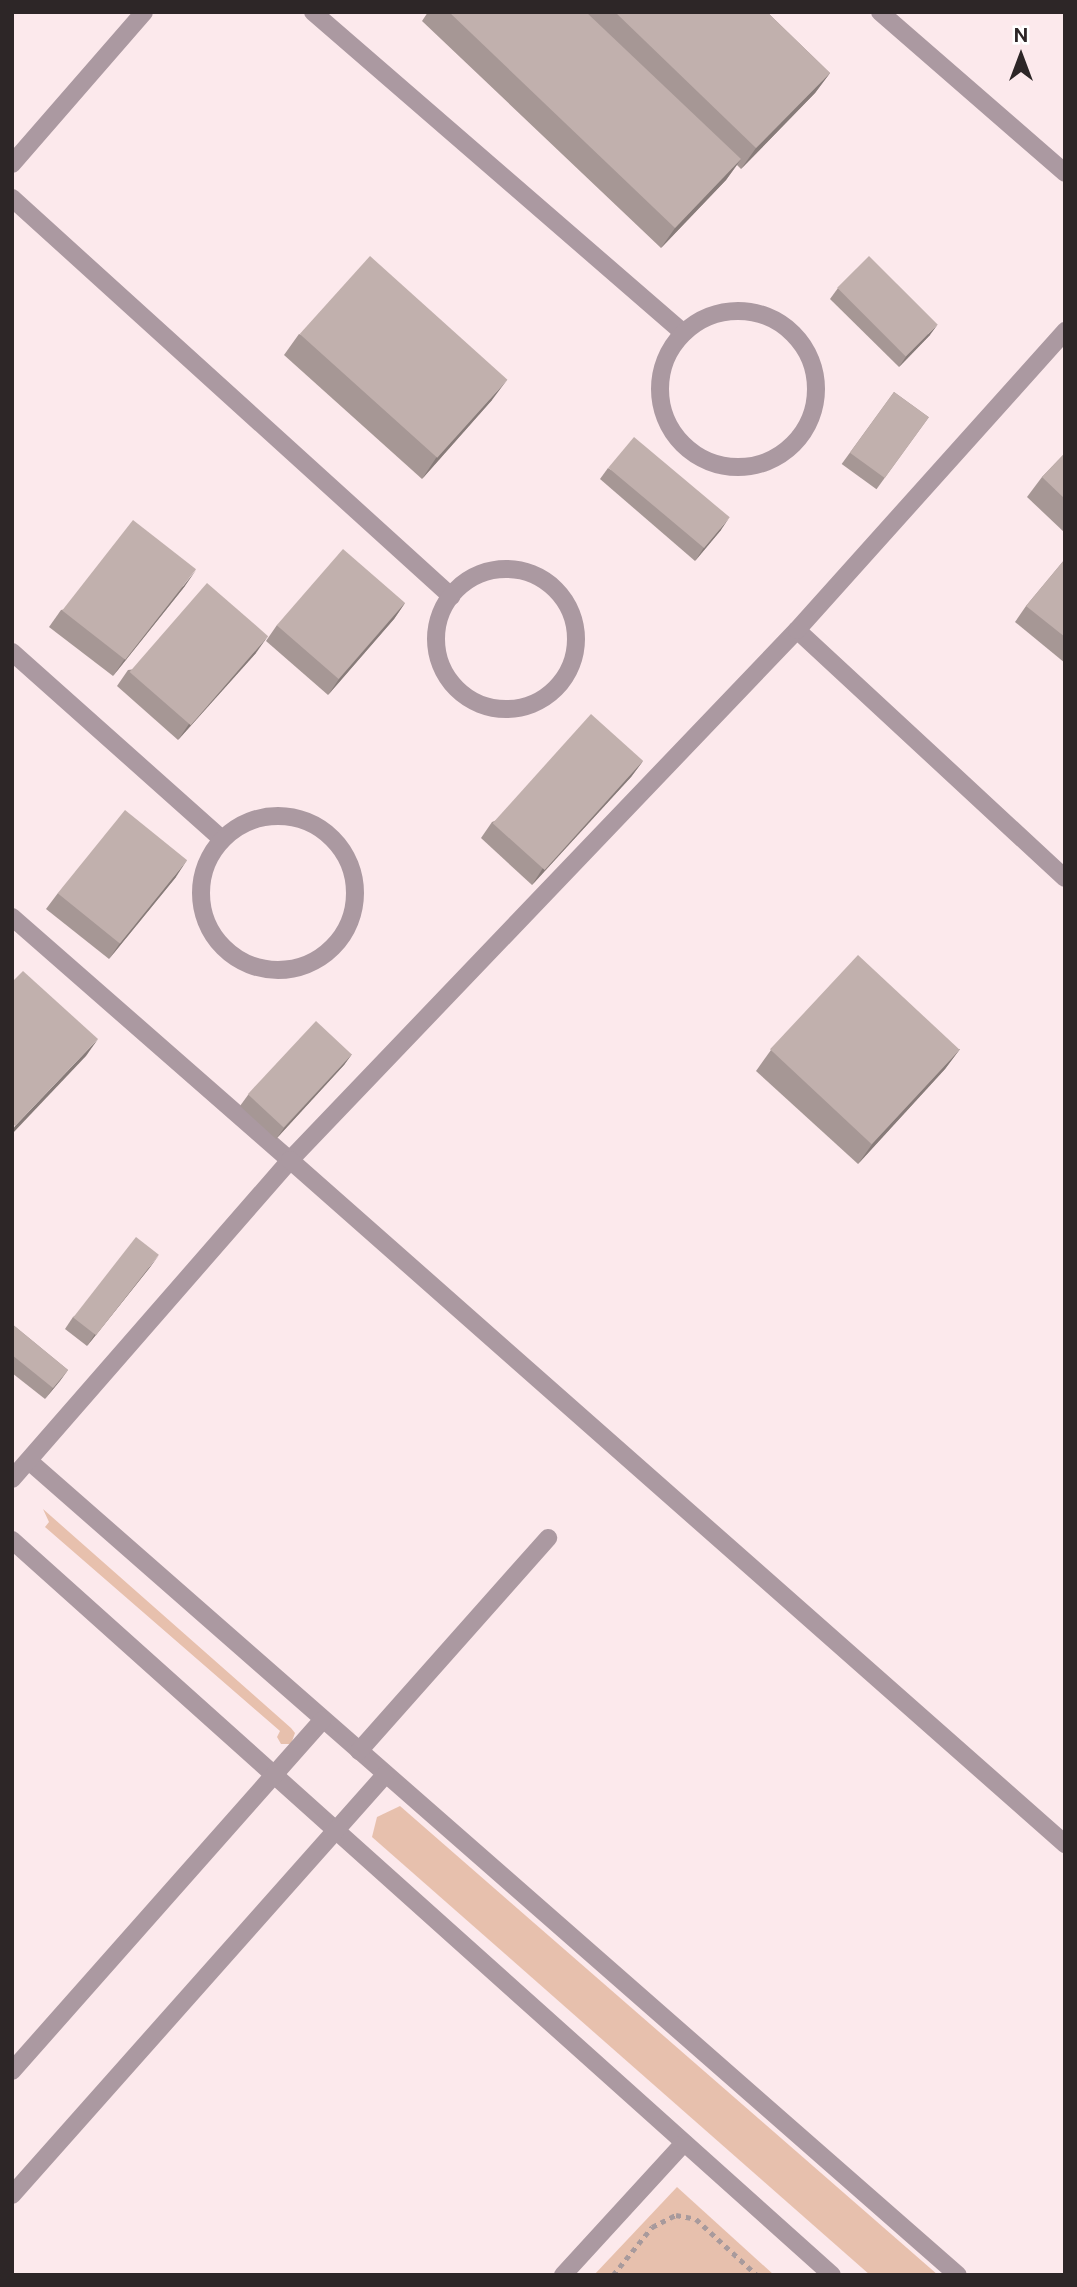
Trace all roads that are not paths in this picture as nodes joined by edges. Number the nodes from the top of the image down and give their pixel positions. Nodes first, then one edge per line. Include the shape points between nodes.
1 (144, 12) edge
2 (313, 12) edge
3 (880, 12) edge
4 (12, 164) edge
5 (1065, 173) edge
6 (12, 198) edge
7 (1065, 331) edge
8 (683, 333) junction
9 (451, 596) junction
10 (797, 630) junction
11 (12, 652) edge
12 (222, 839) junction
13 (1065, 878) edge
14 (12, 917) edge
15 (290, 1160) junction
16 (29, 1461) junction
17 (12, 1479) edge
18 (548, 1538) dead end
19 (12, 1540) edge
20 (322, 1720) junction
21 (359, 1751) junction
22 (274, 1774) junction
23 (385, 1775) junction
24 (333, 1830) junction
25 (1065, 1844) edge
26 (12, 2071) edge
27 (684, 2143) junction
28 (12, 2195) edge
29 (563, 2275) edge
30 (832, 2275) edge
31 (958, 2275) edge

1 - 4 street
2 - 8 street
3 - 5 street
6 - 9 street
7 - 10 street
8 - 8 street via 700,321 741,311 780,323 796,337 815,373 816,394 812,414 790,447 773,458 734,467 715,463 681,442 662,407 660,387 667,359
9 - 9 street via 442,611 436,647 450,681 463,694 479,703 515,708 533,704 562,681 571,666 576,630 572,612 550,583 534,574 498,569 464,582
10 - 13 street
10 - 15 street
11 - 12 street
12 - 12 street via 259,818 279,816 320,828 336,842 348,860 355,899 351,917 331,949 316,960 279,970 260,968 225,950 204,915 200,895 210,856
14 - 15 street
15 - 16 street
15 - 25 street
16 - 17 street
16 - 20 street
18 - 21 street
19 - 22 street
20 - 21 street
20 - 22 street
21 - 23 street
22 - 24 street
22 - 26 street
23 - 24 street
23 - 31 street
24 - 27 street
24 - 28 street
27 - 29 street
27 - 30 street

